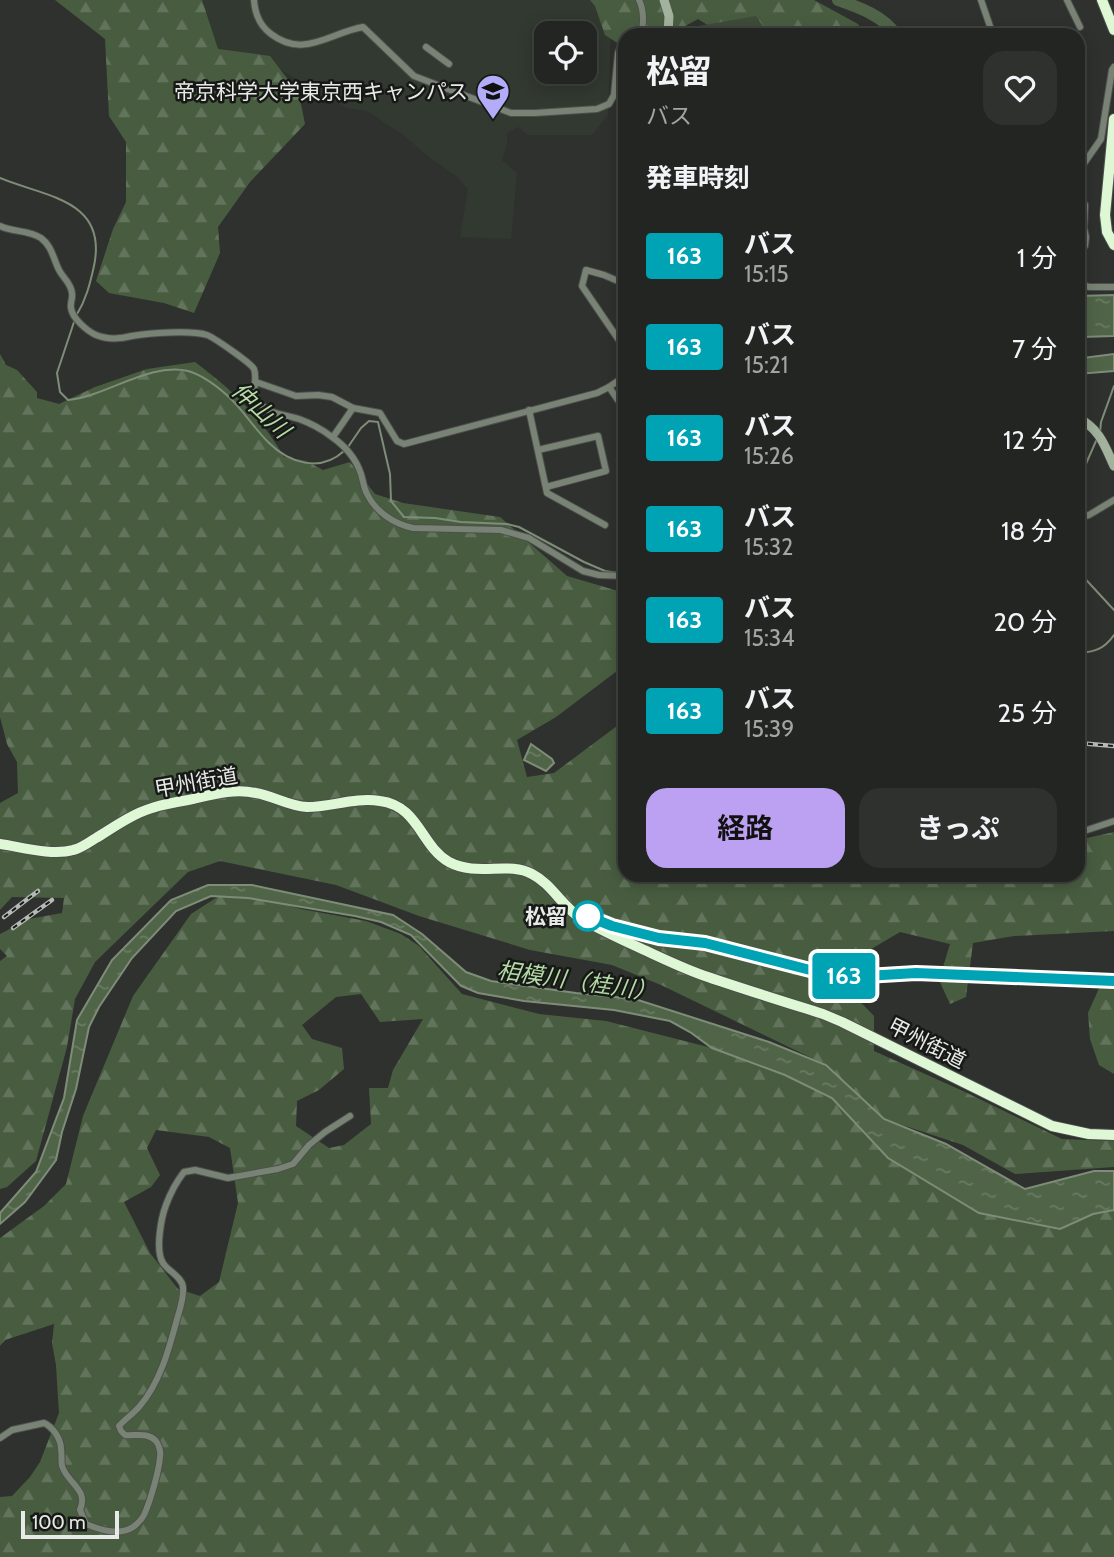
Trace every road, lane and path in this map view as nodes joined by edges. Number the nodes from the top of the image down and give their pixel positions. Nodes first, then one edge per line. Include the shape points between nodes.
1 (254, 0) edge
2 (639, 0) edge
3 (664, 0) edge
4 (981, 0) edge
5 (1067, 0) edge
6 (1102, 0) edge
7 (1080, 27) dead end
8 (641, 28) edge
9 (667, 28) edge
10 (991, 28) edge
11 (1114, 30) edge
12 (426, 47) dead end
13 (618, 53) edge
14 (449, 64) dead end
15 (1114, 67) edge
16 (1114, 119) edge
17 (1085, 162) edge
18 (0, 226) edge
19 (1114, 245) edge
20 (618, 281) edge
21 (1085, 285) edge
22 (1114, 287) edge
23 (618, 338) edge
24 (618, 381) edge
25 (256, 382) junction
26 (609, 387) junction
27 (618, 400) edge
28 (353, 408) junction
29 (530, 410) junction
30 (1085, 422) edge
31 (333, 437) junction
32 (538, 450) junction
33 (1114, 466) edge
34 (546, 486) junction
35 (1114, 500) edge
36 (1085, 515) edge
37 (605, 525) dead end
38 (618, 576) edge
39 (1114, 821) edge
40 (1085, 831) edge
41 (0, 844) edge
42 (581, 919) junction
43 (1114, 981) edge
44 (350, 1116) dead end
45 (1114, 1135) edge
46 (0, 1438) edge

1 - 13 street via 260,24 283,42 298,46 315,43 362,27 414,76 511,113 609,104
2 - 8 street
3 - 9 street
4 - 10 street
5 - 7 street
6 - 11 highway
12 - 14 street
15 - 17 street via 1101,139
16 - 19 highway via 1105,215
18 - 25 street via 40,238 50,248 73,294 73,315 94,334 123,339 204,334 247,362
20 - 23 street via 586,270 583,286
21 - 22 street
24 - 26 street
25 - 28 street via 296,396 332,397
25 - 31 street via 256,400 274,414 302,420
26 - 27 street
26 - 29 street
28 - 29 street via 380,413 397,441 404,444
28 - 31 street
29 - 32 street
30 - 33 street via 1104,442
31 - 38 street via 349,452 379,510 399,525 515,533 583,571
32 - 34 street
32 - 34 street via 598,436 606,471
34 - 37 street via 547,493
35 - 36 street
39 - 40 street
41 - 42 highway, 甲州街道 via 53,852 73,850 151,808 223,792 260,793 300,807 385,801 413,818 447,860 464,868 516,869 533,874
42 - 43 street via 587,916 659,938 705,943 849,977 916,973
42 - 45 highway, 甲州街道 via 681,966 842,1022 1052,1126
44 - 46 street via 325,1132 293,1164 228,1178 195,1170 184,1172 178,1180 166,1204 159,1247 160,1259 182,1282 181,1302 158,1376 138,1408 119,1426 125,1435 149,1436 161,1455 143,1517 131,1528 116,1532 86,1524 80,1510 82,1496 64,1470 61,1443 48,1424 12,1430

